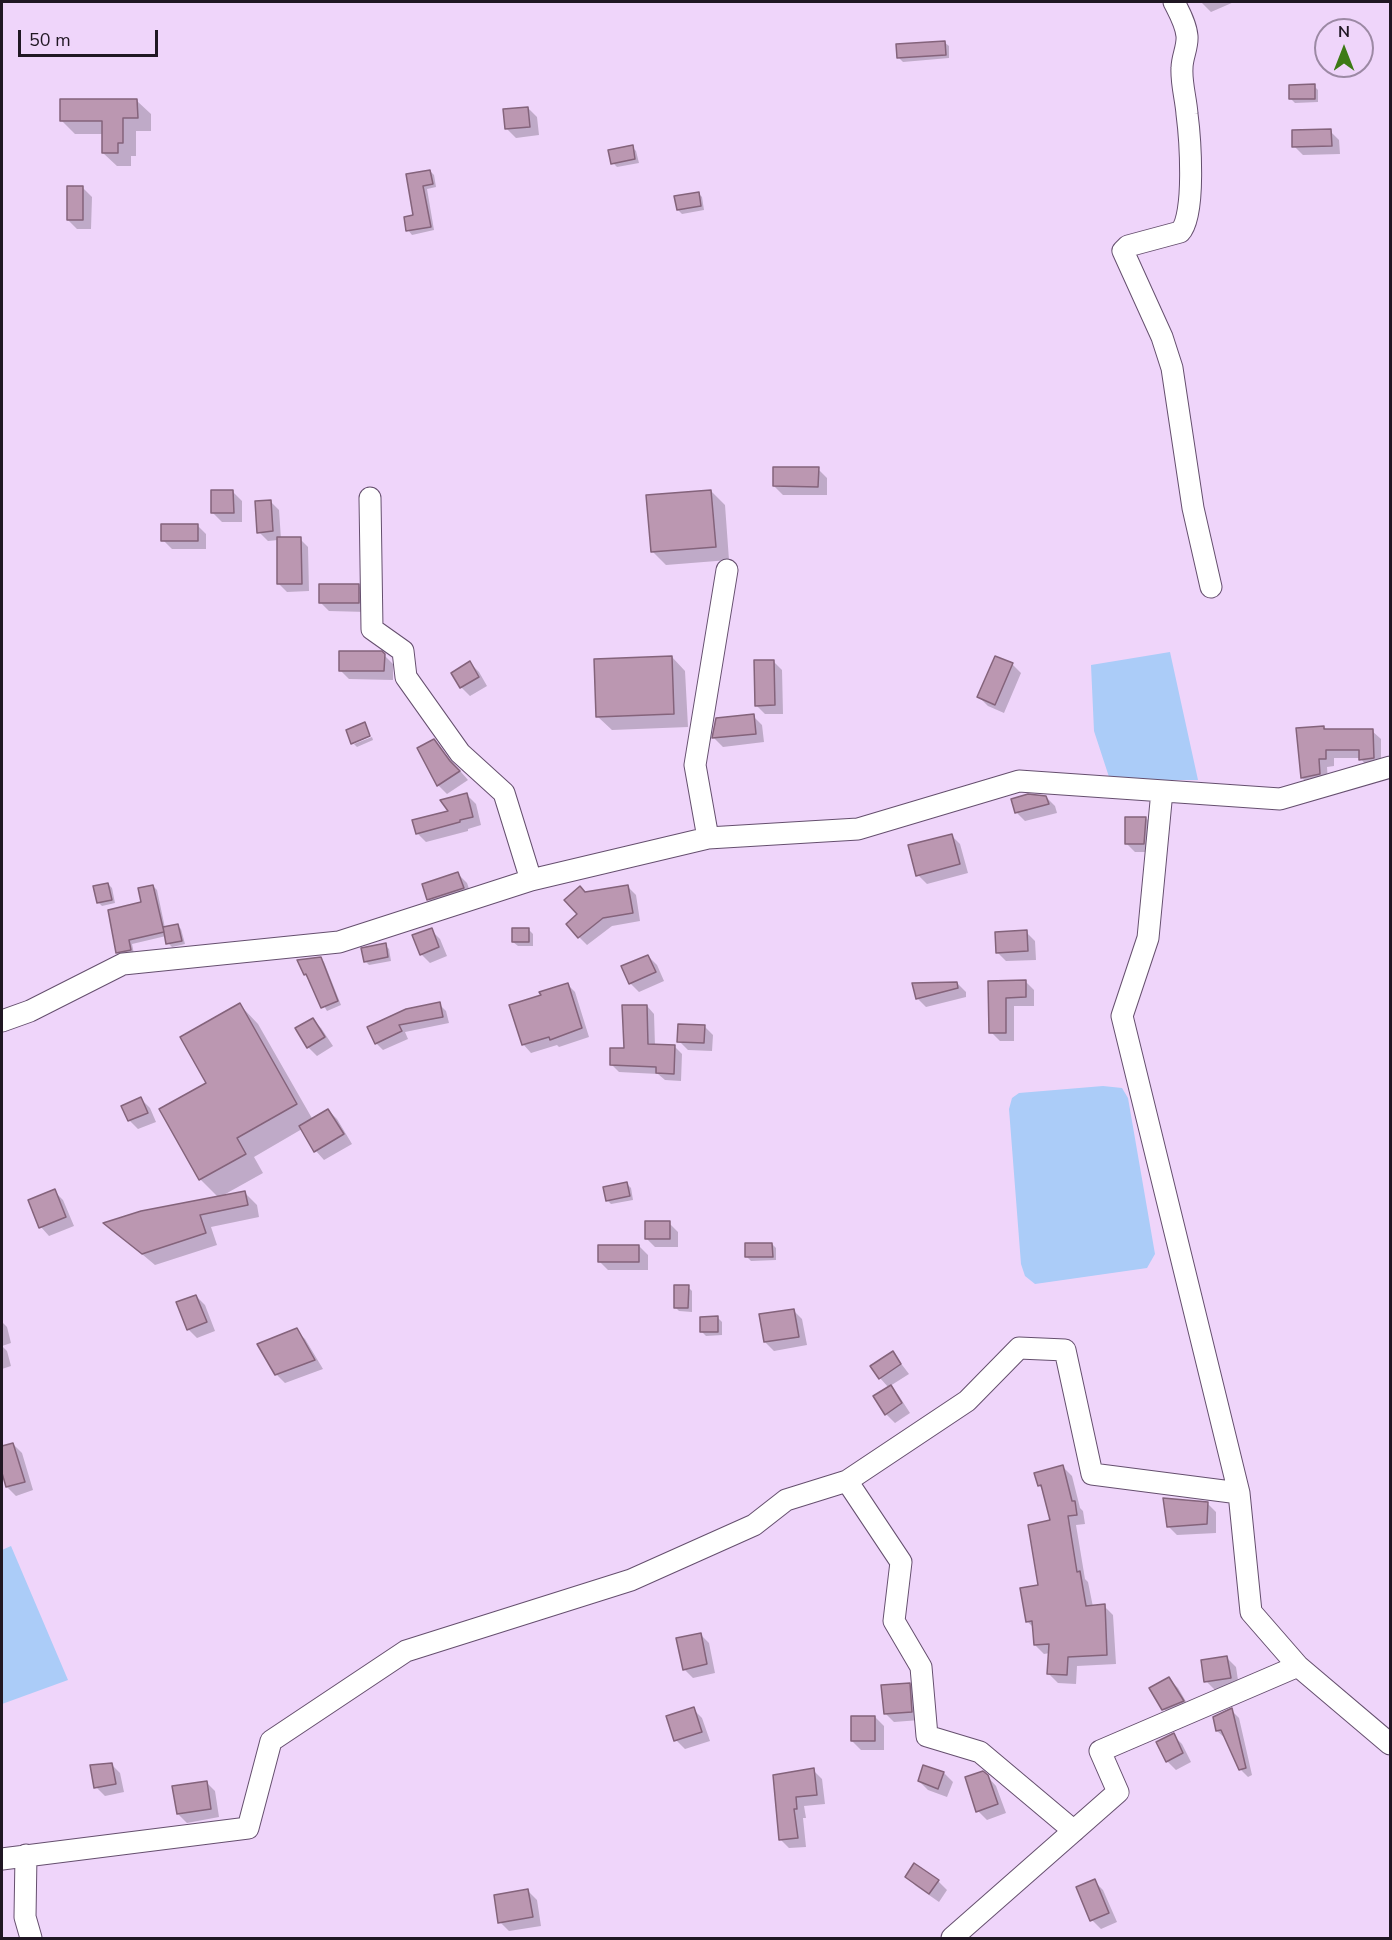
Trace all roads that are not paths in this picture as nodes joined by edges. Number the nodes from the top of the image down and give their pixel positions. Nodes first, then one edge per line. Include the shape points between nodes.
1 (1174, 2) edge
2 (370, 498) dead end
3 (727, 570) dead end
4 (1211, 587) dead end
5 (1390, 767) edge
6 (1162, 791) junction
7 (708, 838) junction
8 (531, 880) junction
9 (2, 1021) edge
10 (847, 1481) junction
11 (1239, 1493) junction
12 (1298, 1666) junction
13 (1390, 1744) edge
14 (1074, 1831) junction
15 (26, 1855) junction
16 (2, 1859) edge
17 (31, 1938) edge
18 (952, 1938) edge

1 - 4 street via 1187,37 1182,68 1191,181 1187,218 1180,232 1128,246 1123,251 1172,368 1193,508
2 - 8 street via 372,629 403,651 406,677 460,753 504,793
3 - 7 street via 695,765
5 - 6 street via 1280,799
6 - 7 street via 1019,780 858,829
6 - 11 street via 1148,938 1122,1016
7 - 8 street
8 - 9 street via 339,942 123,964
10 - 11 street via 967,1401 1019,1348 1065,1350 1092,1474
10 - 14 street via 901,1562 894,1621 921,1667 927,1736 980,1752
10 - 15 street via 786,1500 754,1526 631,1580 406,1651 271,1742 248,1828
11 - 12 street via 1251,1612
12 - 13 street
12 - 14 street via 1100,1751 1118,1792
14 - 18 street
15 - 16 street
15 - 17 street via 24,1917

